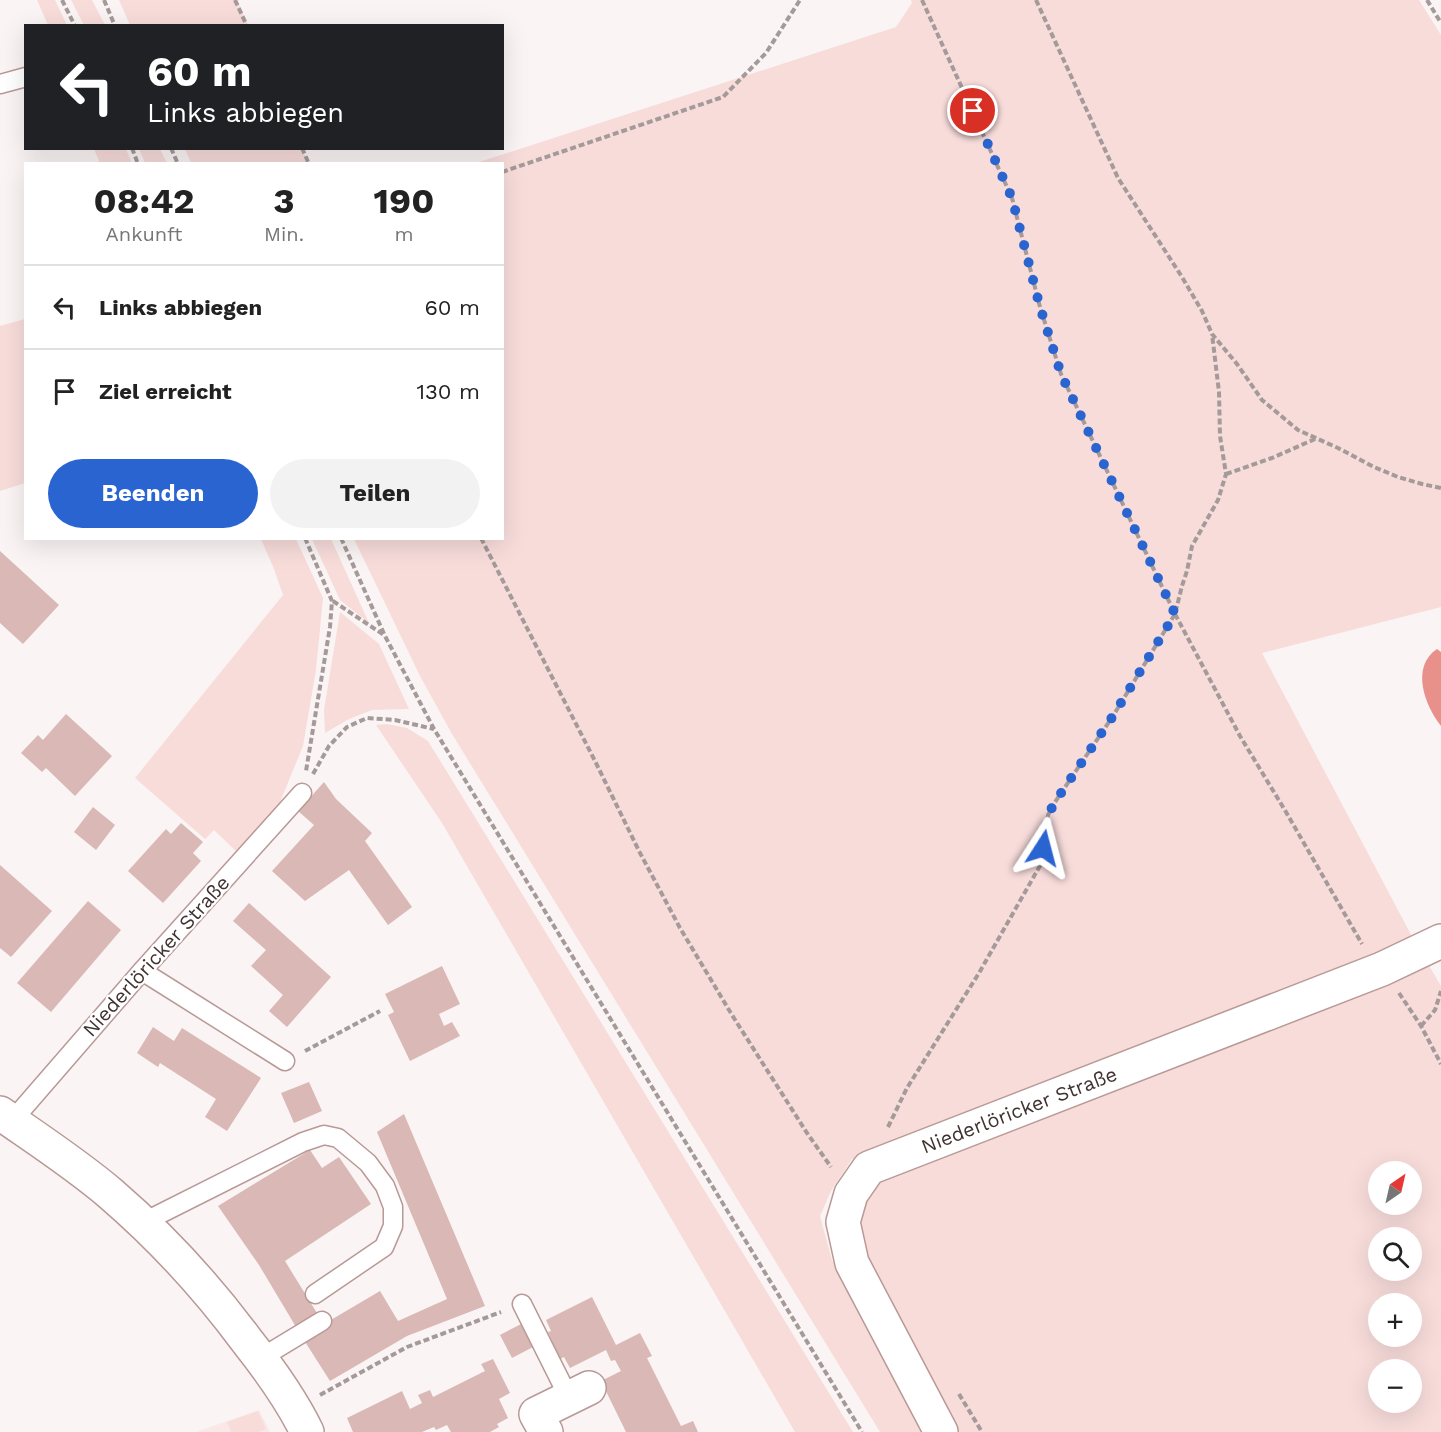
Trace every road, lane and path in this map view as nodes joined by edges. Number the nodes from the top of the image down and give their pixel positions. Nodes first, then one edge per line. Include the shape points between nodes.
1 (62, 0) edge
2 (104, 0) edge
3 (235, 0) edge
4 (800, 0) edge
5 (922, 0) edge
6 (1036, 0) edge
7 (1427, 0) edge
8 (1441, 23) edge
9 (74, 24) edge
10 (114, 24) edge
11 (246, 24) edge
12 (24, 78) edge
13 (0, 84) edge
14 (504, 170) edge
15 (1212, 334) junction
16 (1316, 439) junction
17 (1226, 474) junction
18 (1441, 488) edge
19 (305, 540) edge
20 (342, 540) edge
21 (482, 540) edge
22 (332, 601) junction
23 (1175, 614) junction
24 (385, 636) junction
25 (434, 729) junction
26 (302, 793) junction
27 (1441, 940) edge
28 (1382, 969) junction
29 (142, 971) junction
30 (1441, 991) edge
31 (380, 1011) dead end
32 (1421, 1026) junction
33 (285, 1061) joint
34 (1441, 1064) edge
35 (6, 1117) edge
36 (860, 1181) junction
37 (142, 1223) junction
38 (315, 1294) dead end
39 (522, 1304) joint
40 (322, 1322) dead end
41 (261, 1358) junction
42 (579, 1393) joint
43 (301, 1420) edge
44 (546, 1432) edge
45 (862, 1432) edge
46 (941, 1432) edge

1 - 9 path
2 - 10 path
3 - 11 path
4 - 14 path via 765,53 723,97
5 - 23 path via 1012,198 1061,374
6 - 15 path via 1118,178 1182,277
7 - 8 path
12 - 13 lane
15 - 16 path via 1262,400 1298,430
15 - 17 path
16 - 17 path
16 - 18 path via 1398,477
17 - 23 path via 1218,500 1192,546
19 - 22 path
20 - 24 path
21 - 36 path via 680,928 807,1133
22 - 24 path
22 - 26 path
23 - 28 path via 1240,736 1358,940
23 - 36 path via 1055,802 1048,815 1041,864 907,1088
24 - 25 path
25 - 26 path via 367,718 346,728 328,746
25 - 45 path
26 - 29 lane, Niederlöricker Straße
27 - 28 street, Niederlöricker Straße
28 - 32 path
28 - 36 street, Niederlöricker Straße
29 - 33 lane
29 - 35 lane, Niederlöricker Straße
30 - 32 path via 1435,1010
31 - 33 path
32 - 34 path
35 - 37 street, Niederlöricker Straße via 101,1186
36 - 46 street via 843,1222 852,1263
37 - 38 lane via 303,1142 324,1135 338,1138 368,1163 385,1186 393,1207 393,1226 384,1246
37 - 41 street, Niederlöricker Straße via 180,1259
39 - 42 lane
39 - 43 path via 407,1347
40 - 41 lane
41 - 43 street, Niederlöricker Straße
42 - 44 street via 536,1414

